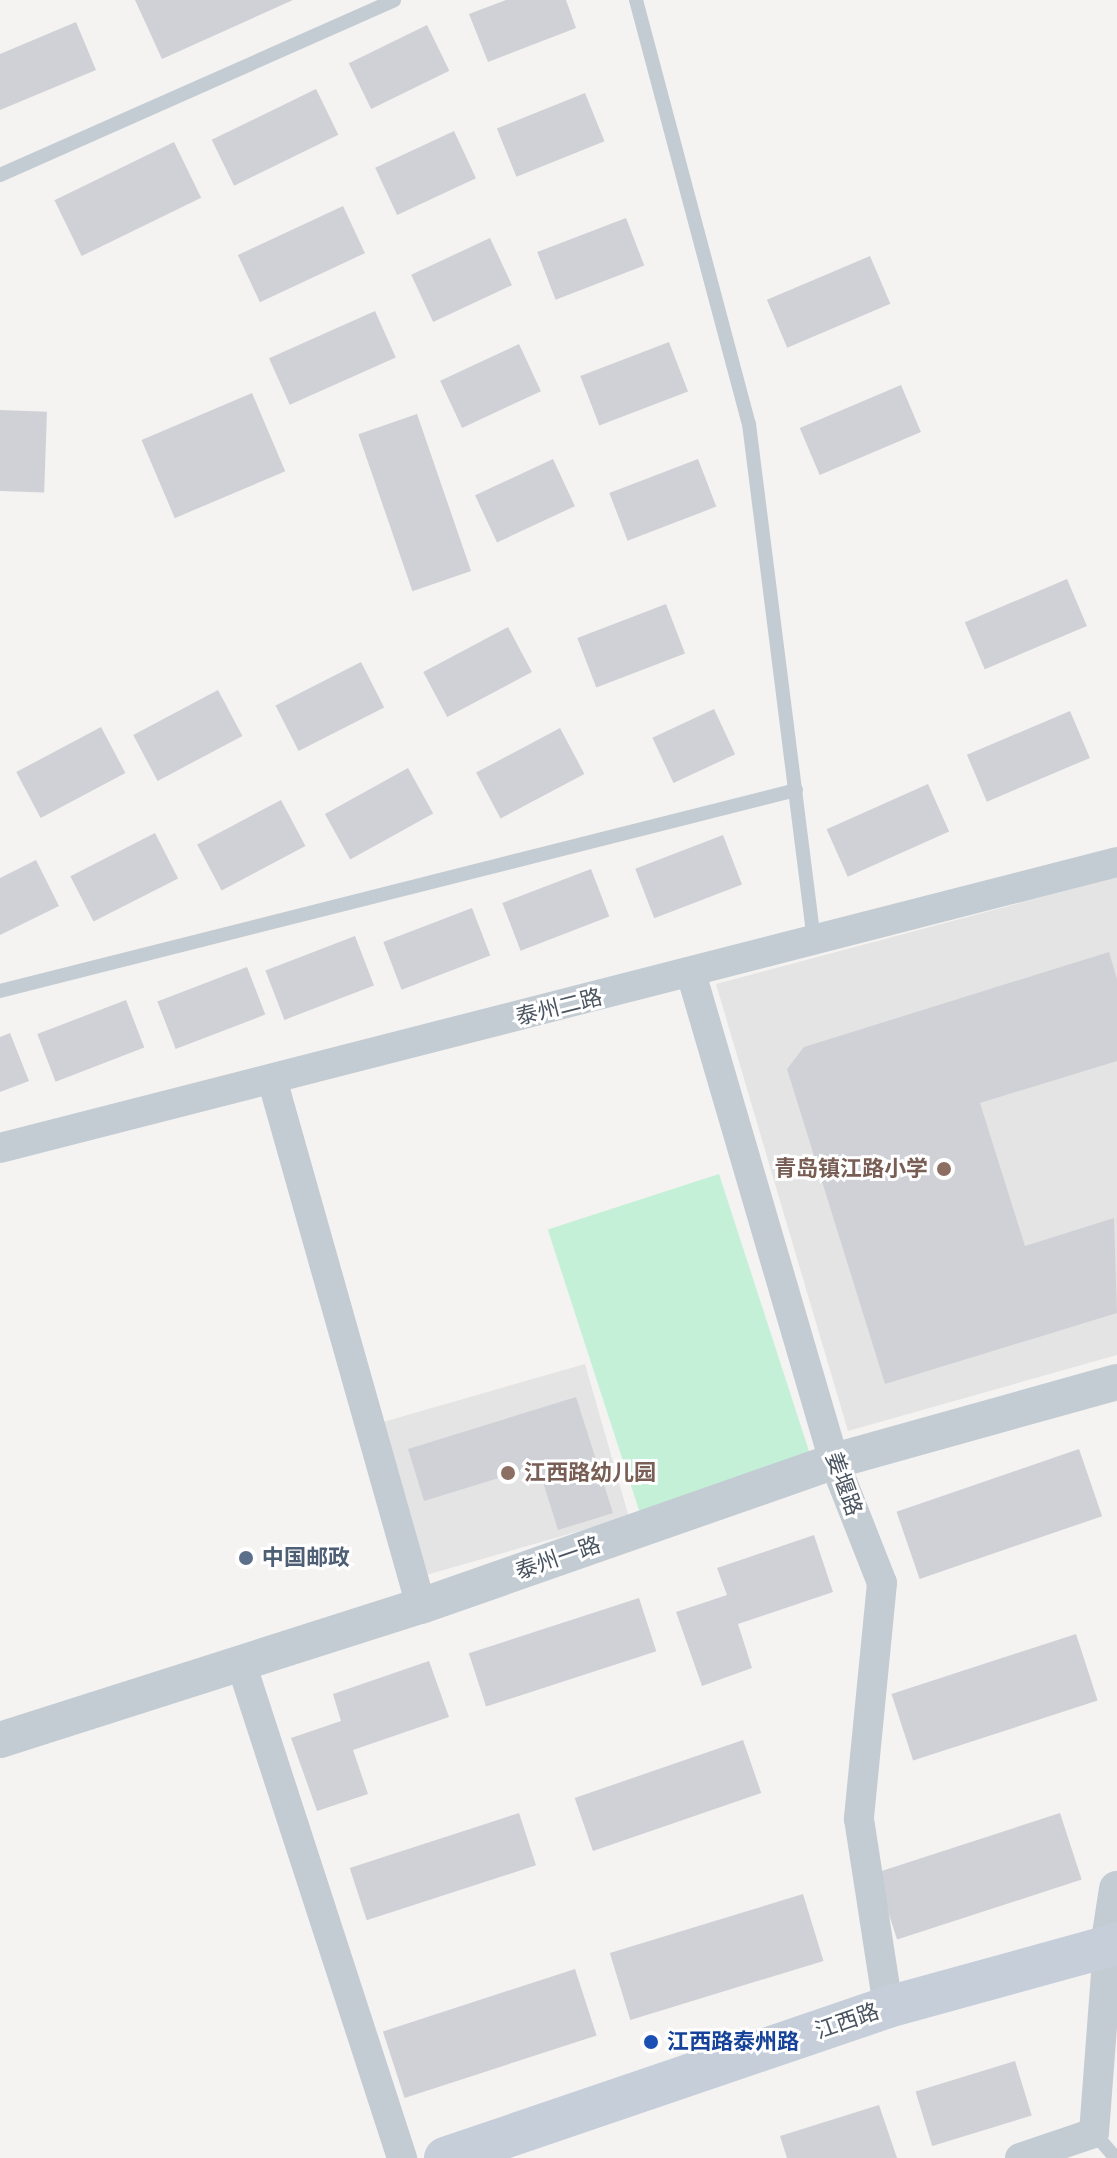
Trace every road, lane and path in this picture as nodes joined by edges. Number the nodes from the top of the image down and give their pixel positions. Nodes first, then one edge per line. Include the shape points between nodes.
1 (394, 0) edge
2 (636, 0) edge
3 (0, 175) edge
4 (796, 790) junction
5 (1117, 862) edge
6 (814, 941) junction
7 (691, 973) junction
8 (0, 991) edge
9 (272, 1079) junction
10 (0, 1148) edge
11 (1117, 1382) edge
12 (834, 1461) junction
13 (421, 1606) junction
14 (241, 1663) junction
15 (0, 1740) edge
16 (1117, 1889) edge
17 (1112, 1946) edge
18 (888, 2007) junction
19 (1094, 2133) junction
20 (402, 2158) edge
21 (445, 2158) edge
22 (1020, 2158) edge
23 (1116, 2158) edge

1 - 3 lane
2 - 4 lane via 749,424
4 - 6 lane
4 - 8 lane
5 - 6 street, 泰州二路
6 - 7 street, 泰州二路
7 - 9 street, 泰州二路
7 - 12 street, 姜堰路
9 - 10 street, 泰州二路
9 - 13 street
11 - 12 street, 泰州一路
12 - 13 street, 泰州一路
12 - 18 street, 姜堰路 via 882,1583 859,1819
13 - 14 street, 泰州一路
14 - 15 street, 泰州一路
14 - 20 street
16 - 17 street
17 - 18 main road, 江西路
17 - 19 street
18 - 21 main road, 江西路
19 - 22 street
19 - 23 lane

